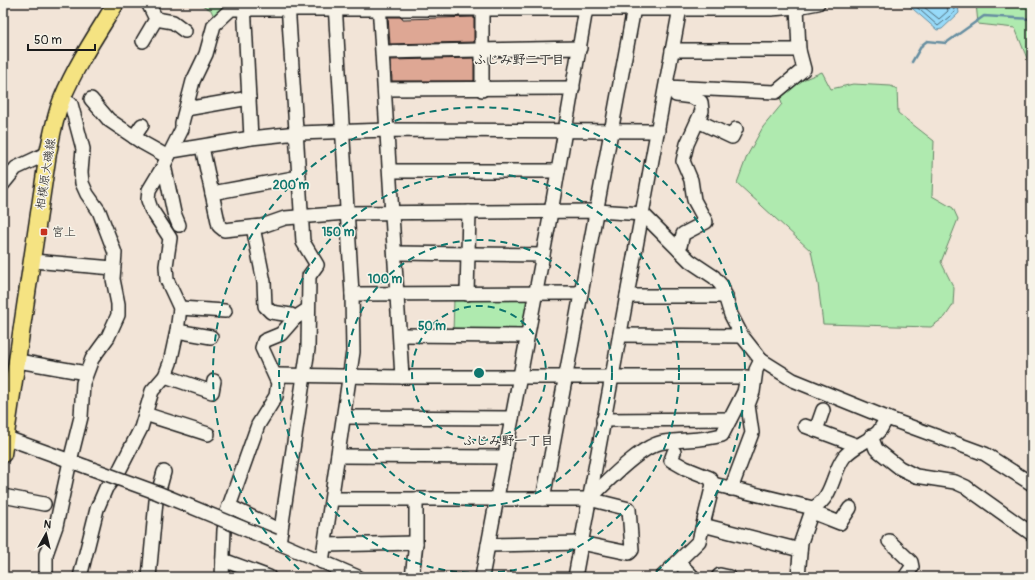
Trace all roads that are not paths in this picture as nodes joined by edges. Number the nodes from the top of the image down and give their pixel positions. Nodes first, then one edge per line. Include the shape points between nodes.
1 (116, 3) edge
2 (148, 3) edge
3 (818, 3) edge
4 (702, 5) edge
5 (792, 5) edge
6 (244, 6) edge
7 (288, 6) edge
8 (335, 6) edge
9 (380, 6) edge
10 (482, 6) edge
11 (587, 6) edge
12 (634, 8) junction
13 (680, 8) junction
14 (156, 19) junction
15 (185, 31) dead end
16 (143, 42) dead end
17 (580, 48) junction
18 (482, 50) junction
19 (672, 50) junction
20 (800, 50) junction
21 (383, 52) junction
22 (573, 88) junction
23 (385, 89) junction
24 (482, 90) junction
25 (665, 91) junction
26 (249, 98) junction
27 (62, 99) junction
28 (91, 99) dead end
29 (186, 109) junction
30 (698, 121) junction
31 (142, 125) dead end
32 (736, 129) dead end
33 (388, 130) junction
34 (565, 130) junction
35 (612, 130) junction
36 (658, 131) junction
37 (342, 132) junction
38 (297, 133) junction
39 (134, 137) junction
40 (251, 138) junction
41 (202, 147) junction
42 (48, 153) junction
43 (168, 158) junction
44 (390, 171) junction
45 (558, 171) junction
46 (299, 176) junction
47 (3, 184) edge
48 (212, 193) junction
49 (597, 211) junction
50 (469, 212) junction
51 (551, 212) junction
52 (346, 213) junction
53 (392, 213) junction
54 (643, 214) junction
55 (301, 216) junction
56 (179, 225) dead end
57 (253, 227) junction
58 (679, 250) junction
59 (395, 253) junction
60 (468, 254) junction
61 (543, 255) junction
62 (33, 261) junction
63 (113, 268) junction
64 (535, 293) junction
65 (581, 293) junction
66 (352, 294) junction
67 (397, 294) junction
68 (467, 294) junction
69 (627, 296) junction
70 (726, 296) junction
71 (180, 308) junction
72 (308, 310) junction
73 (225, 311) dead end
74 (295, 318) junction
75 (177, 331) junction
76 (400, 335) junction
77 (620, 335) junction
78 (527, 336) junction
79 (742, 336) junction
80 (211, 337) dead end
81 (759, 357) junction
82 (18, 361) junction
83 (86, 372) junction
84 (276, 375) junction
85 (165, 376) junction
86 (304, 376) junction
87 (350, 377) junction
88 (402, 377) junction
89 (519, 377) junction
90 (747, 377) junction
91 (566, 378) junction
92 (611, 378) junction
93 (214, 381) dead end
94 (823, 410) dead end
95 (145, 414) junction
96 (344, 417) junction
97 (512, 418) junction
98 (887, 418) junction
99 (730, 419) junction
100 (604, 420) junction
101 (200, 435) dead end
102 (871, 436) junction
103 (7, 438) junction
104 (856, 445) junction
105 (674, 452) dead end
106 (3, 454) edge
107 (338, 456) junction
108 (505, 457) junction
109 (70, 461) junction
110 (164, 472) dead end
111 (713, 484) junction
112 (1032, 484) edge
113 (732, 489) junction
114 (3, 496) edge
115 (589, 498) junction
116 (332, 499) junction
117 (416, 499) junction
118 (497, 499) junction
119 (543, 499) junction
120 (44, 504) dead end
121 (229, 506) junction
122 (850, 508) dead end
123 (813, 510) junction
124 (703, 525) junction
125 (1032, 534) edge
126 (278, 538) junction
127 (889, 541) dead end
128 (416, 543) junction
129 (581, 543) junction
130 (325, 545) junction
131 (488, 545) junction
132 (800, 550) junction
133 (223, 560) junction
134 (678, 562) junction
135 (328, 569) edge
136 (46, 577) edge
137 (80, 577) edge
138 (149, 577) edge
139 (222, 577) edge
140 (269, 577) edge
141 (358, 577) edge
142 (412, 577) edge
143 (482, 577) edge
144 (575, 577) edge
145 (662, 577) edge
146 (692, 577) edge
147 (718, 577) edge
148 (729, 577) edge
149 (798, 577) edge
150 (906, 577) edge

1 - 27 main road, 相模原大磯線 via 87,49
2 - 14 street
3 - 5 street
4 - 5 street
4 - 13 street
5 - 20 street
6 - 7 street
6 - 26 street
6 - 29 street via 231,8 214,25 206,54 192,81
7 - 8 street
7 - 38 street
8 - 9 street
8 - 37 street
9 - 10 street
9 - 21 street
10 - 11 street
10 - 18 street
11 - 12 street
11 - 17 street
12 - 13 street
12 - 35 street
13 - 19 street
14 - 15 street via 173,22
14 - 16 street
17 - 18 street
17 - 22 street
18 - 21 street
18 - 24 street
19 - 20 street
19 - 25 street
20 - 25 street via 804,69 776,92
21 - 23 street
22 - 24 street
22 - 34 street
23 - 24 street
23 - 33 street
25 - 30 street via 692,97 701,102 702,111
25 - 36 street
26 - 29 street
26 - 40 street
27 - 42 main road, 相模原大磯線
27 - 63 street via 71,104 83,149 82,182 99,210 112,246
28 - 39 street via 109,120
29 - 43 street via 182,129
30 - 32 street via 732,137
30 - 58 street via 687,144 684,161 694,200 706,222 683,234
31 - 39 street
33 - 34 street
33 - 37 street
33 - 44 street
34 - 35 street
34 - 45 street
35 - 36 street
35 - 49 street
36 - 54 street
37 - 38 street
37 - 52 street
38 - 40 street
38 - 46 street
39 - 43 street
40 - 41 street
41 - 43 street
41 - 48 street
42 - 47 street via 16,168
42 - 62 main road, 相模原大磯線
43 - 56 street via 174,213
43 - 71 street via 149,190 148,200 170,238 167,280
44 - 45 street
44 - 53 street
45 - 51 street
46 - 48 street
46 - 55 street
48 - 57 street via 219,226 224,230
49 - 51 street
49 - 54 street
49 - 65 street
50 - 51 street
50 - 53 street
50 - 60 street
51 - 61 street
52 - 53 street
52 - 55 street
52 - 66 street
53 - 59 street
54 - 58 street
54 - 69 street
55 - 57 street
55 - 72 street via 302,242 317,265 309,276
57 - 74 street via 264,282 265,306 270,312
58 - 70 street via 714,277
59 - 60 street
59 - 67 street
60 - 61 street
60 - 68 street
61 - 64 street
62 - 63 street
62 - 82 main road, 相模原大磯線
63 - 83 street via 118,315 108,337 92,358
64 - 65 street
64 - 68 street
64 - 78 street
65 - 91 street
66 - 67 street
66 - 87 street via 353,352
67 - 68 street
67 - 76 street
69 - 70 street
69 - 77 street
70 - 79 street via 731,314
71 - 73 street via 206,315
71 - 75 street
72 - 74 street
72 - 86 street via 308,349
74 - 84 street via 281,334 264,341 262,348
75 - 80 street
75 - 85 street
76 - 78 street
76 - 88 street
77 - 79 street
77 - 92 street
78 - 89 street
79 - 81 street
81 - 90 street via 748,367
81 - 98 street via 794,380
81 - 113 street via 748,405 752,433 738,466
82 - 83 street
82 - 103 main road, 相模原大磯線
83 - 109 street via 81,417
84 - 86 street
84 - 121 street via 276,396 258,425
85 - 93 street via 212,392
85 - 95 street via 152,391
86 - 87 street
86 - 126 street
87 - 88 street
87 - 96 street
88 - 89 street
89 - 91 street
89 - 97 street
90 - 92 street
90 - 99 street via 744,392
91 - 92 street
91 - 119 street
92 - 100 street
94 - 104 street via 810,428
95 - 101 street
95 - 137 street via 141,428 119,470 106,488
96 - 97 street
96 - 107 street
97 - 108 street
98 - 102 street via 878,432
98 - 112 street via 985,454
99 - 100 street
99 - 115 street via 722,435 705,440 663,442 647,447
100 - 115 street
102 - 104 street
102 - 125 street via 876,449 900,468 916,476 955,482 966,487
103 - 106 main road, 相模原大磯線
103 - 109 street
104 - 123 street via 844,457 829,492
105 - 111 street via 671,460 710,478
107 - 108 street
107 - 116 street
108 - 118 street
109 - 126 street, bridge
109 - 136 street via 56,526 46,554
110 - 138 street via 156,501
111 - 113 street
111 - 124 street
113 - 123 street
114 - 120 street
115 - 119 street
115 - 129 street
115 - 129 street via 629,509 632,550 629,553
116 - 117 street
116 - 130 street
117 - 118 street
117 - 128 street
118 - 119 street
118 - 131 street
121 - 126 street
121 - 133 street via 224,530
122 - 123 street via 840,524
123 - 132 street
124 - 132 street
124 - 134 street via 699,541
126 - 135 street
127 - 150 street via 911,562 912,567
128 - 130 street
128 - 142 street
129 - 131 street
129 - 144 street
130 - 135 street
131 - 143 street
132 - 149 street
133 - 139 street
133 - 140 street
134 - 145 street
134 - 146 street
135 - 141 street
147 - 148 street

